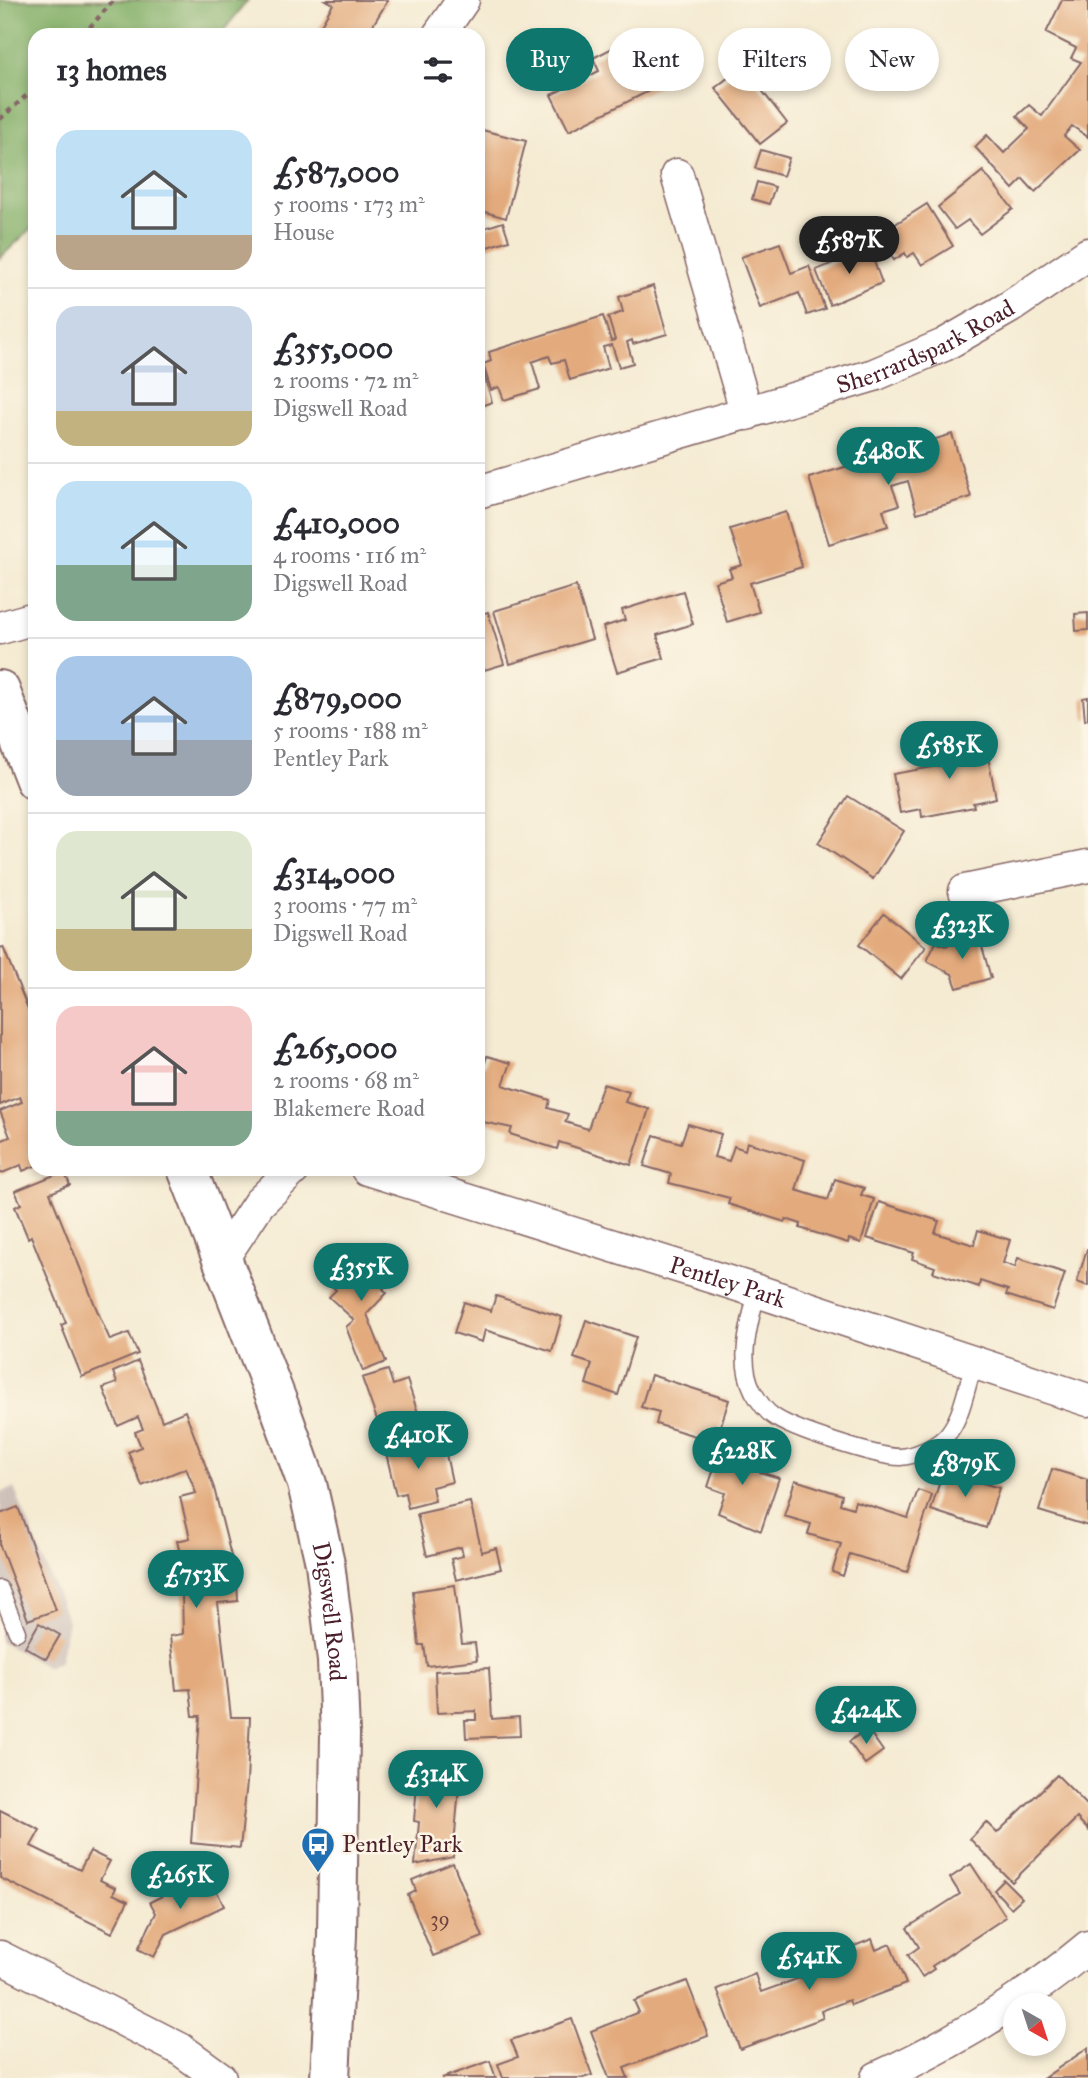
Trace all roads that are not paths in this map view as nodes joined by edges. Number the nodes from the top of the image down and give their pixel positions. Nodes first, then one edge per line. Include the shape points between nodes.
1 (463, 0) edge
2 (444, 28) edge
3 (677, 175) dead end
4 (1084, 262) edge
5 (747, 414) junction
6 (485, 490) edge
7 (28, 620) edge
8 (0, 628) edge
9 (0, 690) edge
10 (28, 762) edge
11 (1088, 866) edge
12 (965, 891) dead end
13 (190, 1176) edge
14 (287, 1176) edge
15 (389, 1176) edge
16 (222, 1259) junction
17 (757, 1291) junction
18 (974, 1364) junction
19 (1088, 1400) edge
20 (0, 1588) edge
21 (17, 1632) dead end
22 (1088, 1947) edge
23 (0, 1957) edge
24 (220, 2078) edge
25 (330, 2078) edge
26 (877, 2078) edge

1 - 2 street
3 - 5 street
4 - 5 street, Sherrardspark Road via 944,345 874,375
5 - 6 street, Sherrardspark Road
7 - 8 street
9 - 10 street
11 - 12 street
13 - 16 street, Digswell Road
14 - 16 street via 259,1203
15 - 17 street, Pentley Park
16 - 25 street, Digswell Road via 307,1484 325,1563 340,1734
17 - 18 street, Pentley Park
17 - 18 lane via 745,1347 746,1370 760,1403 772,1416 792,1426 883,1455 902,1457 925,1451 954,1427
18 - 19 street, Pentley Park
20 - 21 lane
22 - 26 street via 993,2018 942,2049
23 - 24 street via 180,2049

